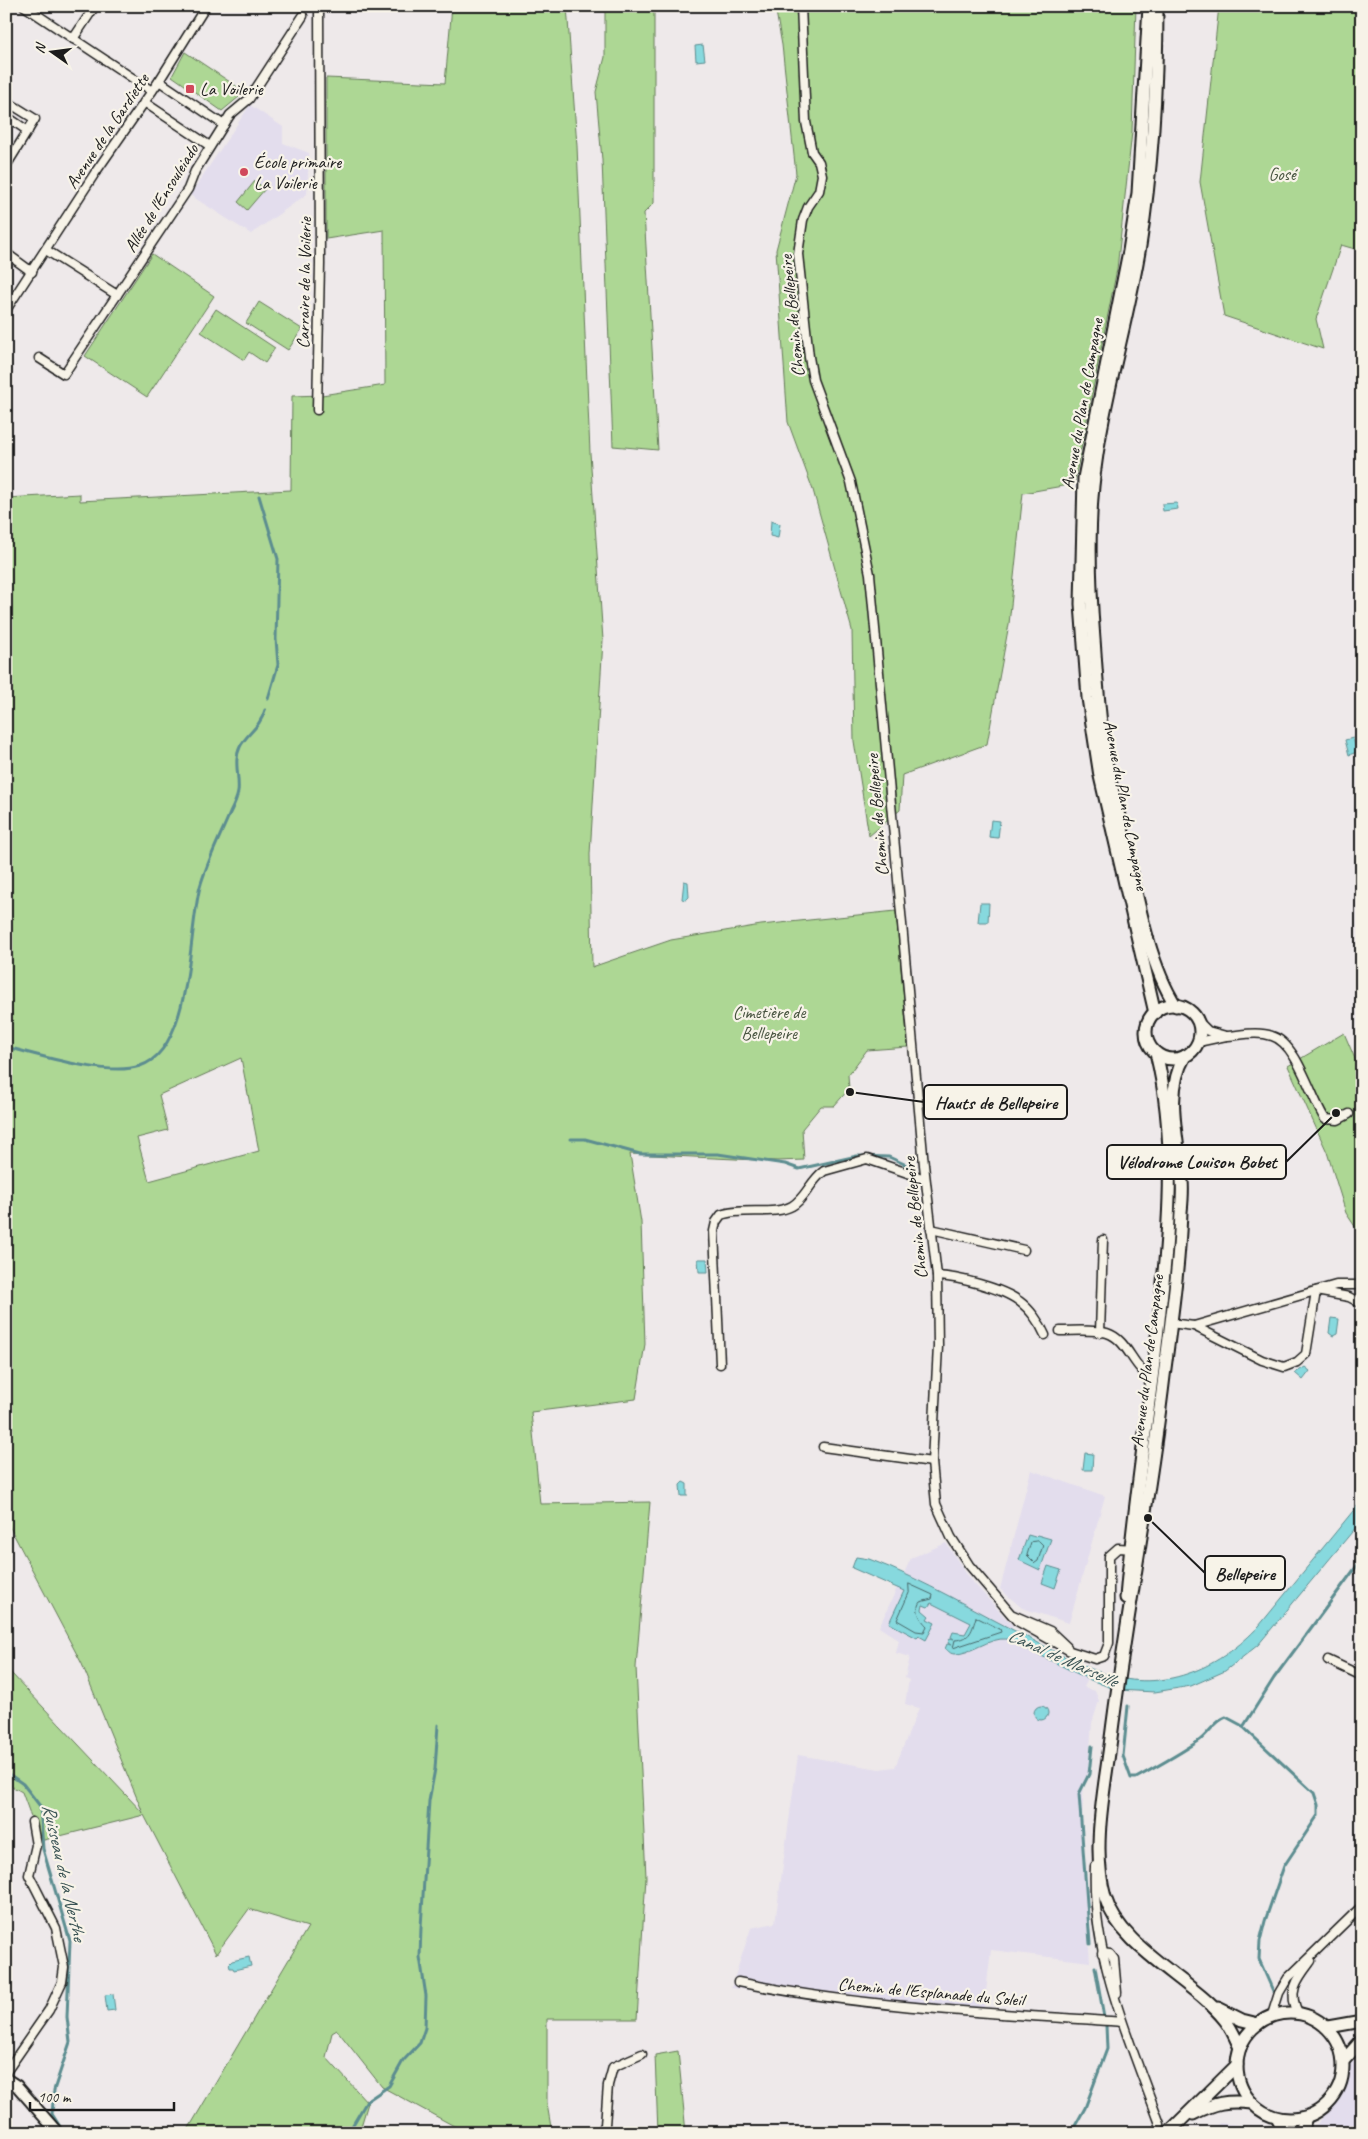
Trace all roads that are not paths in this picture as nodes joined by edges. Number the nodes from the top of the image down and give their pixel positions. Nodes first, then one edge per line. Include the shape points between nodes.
1 (24, 6) edge
2 (95, 6) edge
3 (206, 6) edge
4 (320, 6) edge
5 (801, 6) edge
6 (1148, 6) edge
7 (1157, 6) edge
8 (303, 16) dead end
9 (73, 39) junction
10 (159, 81) junction
11 (152, 91) junction
12 (6, 101) edge
13 (144, 102) junction
14 (6, 116) edge
15 (224, 125) junction
16 (28, 131) junction
17 (210, 146) junction
18 (6, 166) edge
19 (46, 250) junction
20 (6, 253) edge
21 (32, 272) junction
22 (117, 295) junction
23 (6, 310) edge
24 (39, 358) dead end
25 (317, 410) dead end
26 (1176, 1006) junction
27 (1155, 1013) junction
28 (1196, 1019) junction
29 (1226, 1036) junction
30 (1198, 1042) junction
31 (1156, 1053) junction
32 (1186, 1056) junction
33 (1349, 1114) dead end
34 (925, 1179) junction
35 (931, 1229) junction
36 (1103, 1240) dead end
37 (1024, 1250) dead end
38 (937, 1276) junction
39 (1362, 1285) edge
40 (1316, 1291) junction
41 (1362, 1304) edge
42 (1170, 1323) junction
43 (1194, 1326) junction
44 (1060, 1331) dead end
45 (1100, 1333) junction
46 (1045, 1335) dead end
47 (720, 1364) dead end
48 (1154, 1378) junction
49 (823, 1447) dead end
50 (932, 1462) junction
51 (1135, 1549) junction
52 (1328, 1660) dead end
53 (1362, 1676) edge
54 (32, 1822) dead end
55 (1100, 1840) junction
56 (1362, 1906) edge
57 (1318, 1951) junction
58 (738, 1982) dead end
59 (1208, 2002) junction
60 (1272, 2014) junction
61 (1299, 2014) junction
62 (1362, 2021) edge
63 (1122, 2022) junction
64 (1258, 2024) junction
65 (1328, 2027) junction
66 (1362, 2040) edge
67 (1240, 2048) junction
68 (642, 2054) dead end
69 (1344, 2060) junction
70 (1237, 2065) junction
71 (6, 2072) edge
72 (6, 2079) edge
73 (1252, 2103) junction
74 (1184, 2118) junction
75 (1277, 2118) junction
76 (1306, 2118) junction
77 (1164, 2128) edge
78 (58, 2133) edge
79 (600, 2133) edge
80 (1285, 2133) edge
81 (1300, 2133) edge

1 - 9 street
2 - 9 street
3 - 10 street, Avenue de la Gardiette
4 - 25 street, Carraire de la Voilerie
5 - 34 street, Chemin de Bellepeire via 806,122 812,152 822,175 819,191 803,220 798,254 813,380 851,482 870,574
6 - 27 main road, Avenue du Plan de Campagne via 1138,193 1084,478 1081,604 1088,698 1100,776
7 - 26 main road, Avenue du Plan de Campagne via 1147,190 1140,247 1093,485 1090,530 1099,714 1107,764 1138,902 1156,962
8 - 15 street, Allée de l'Ensouleiado via 249,99 235,109
9 - 11 street
10 - 11 street, Avenue de la Gardiette
10 - 15 street
11 - 13 street, Avenue de la Gardiette
12 - 16 street via 35,119
13 - 17 street
13 - 19 street, Avenue de la Gardiette
14 - 16 street
15 - 17 street, Allée de l'Ensouleiado
16 - 18 street
17 - 22 street, Allée de l'Ensouleiado via 182,198
19 - 21 street, Avenue de la Gardiette
19 - 22 street
20 - 21 street
21 - 23 street, Avenue de la Gardiette
22 - 24 street, Allée de l'Ensouleiado via 64,374
26 - 27 main road via 1168,1006
26 - 28 main road via 1184,1008
27 - 31 main road via 1150,1020 1147,1038
28 - 29 street via 1208,1031
28 - 30 main road via 1200,1034
29 - 30 street
29 - 33 street via 1259,1034 1279,1038 1295,1057 1325,1119 1338,1120
30 - 32 main road
31 - 32 main road via 1171,1059
31 - 48 main road, Avenue du Plan de Campagne via 1161,1073 1170,1181
32 - 42 main road, Avenue du Plan de Campagne via 1174,1083 1182,1184 1179,1249
34 - 35 street, Chemin de Bellepeire
34 - 47 street via 867,1159 818,1175 802,1199 787,1208 731,1212 718,1218 714,1231
35 - 37 street
35 - 38 street, Chemin de Bellepeire
36 - 45 street
38 - 46 street via 956,1278 1010,1295 1026,1306
38 - 50 street, Chemin de Bellepeire via 938,1346
39 - 40 street via 1344,1283
40 - 41 street via 1349,1297
40 - 43 street
40 - 43 street via 1306,1354 1284,1367 1262,1360
42 - 43 street
42 - 51 main road, Avenue du Plan de Campagne
44 - 45 street
45 - 48 street via 1116,1339 1140,1370
48 - 51 main road, Avenue du Plan de Campagne
49 - 50 street
50 - 51 street, Chemin de Bellepeire via 936,1504 951,1537 986,1587 1022,1626 1070,1650 1095,1659 1106,1653 1107,1561 1114,1550
51 - 55 main road, Avenue du Plan de Campagne
52 - 53 street
54 - 71 street via 36,1846 29,1875 56,1928 64,1967 62,1982 49,2010
55 - 59 main road, Avenue du Plan de Campagne via 1101,1880 1115,1920 1123,1931
55 - 63 street via 1095,1875 1102,1953 1110,1954 1114,1959
56 - 57 street
57 - 60 street via 1288,1978
57 - 61 street via 1296,1980 1293,1990
58 - 63 street, Chemin de l'Esplanade du Soleil via 812,1996 880,2004
59 - 64 main road, Avenue du Plan de Campagne via 1233,2016
59 - 67 main road, Avenue du Plan de Campagne via 1230,2026
60 - 61 main road
60 - 64 main road
61 - 65 main road
62 - 65 main road
63 - 77 street
64 - 67 main road
65 - 69 main road via 1341,2047
66 - 69 main road
67 - 70 main road
68 - 79 street via 614,2067 608,2086 605,2125
69 - 76 main road via 1336,2091 1319,2110
70 - 73 main road via 1239,2080
70 - 74 main road
72 - 78 street via 17,2086
73 - 74 main road via 1215,2103
73 - 75 main road
74 - 77 main road
75 - 76 main road
75 - 80 main road
76 - 81 main road

